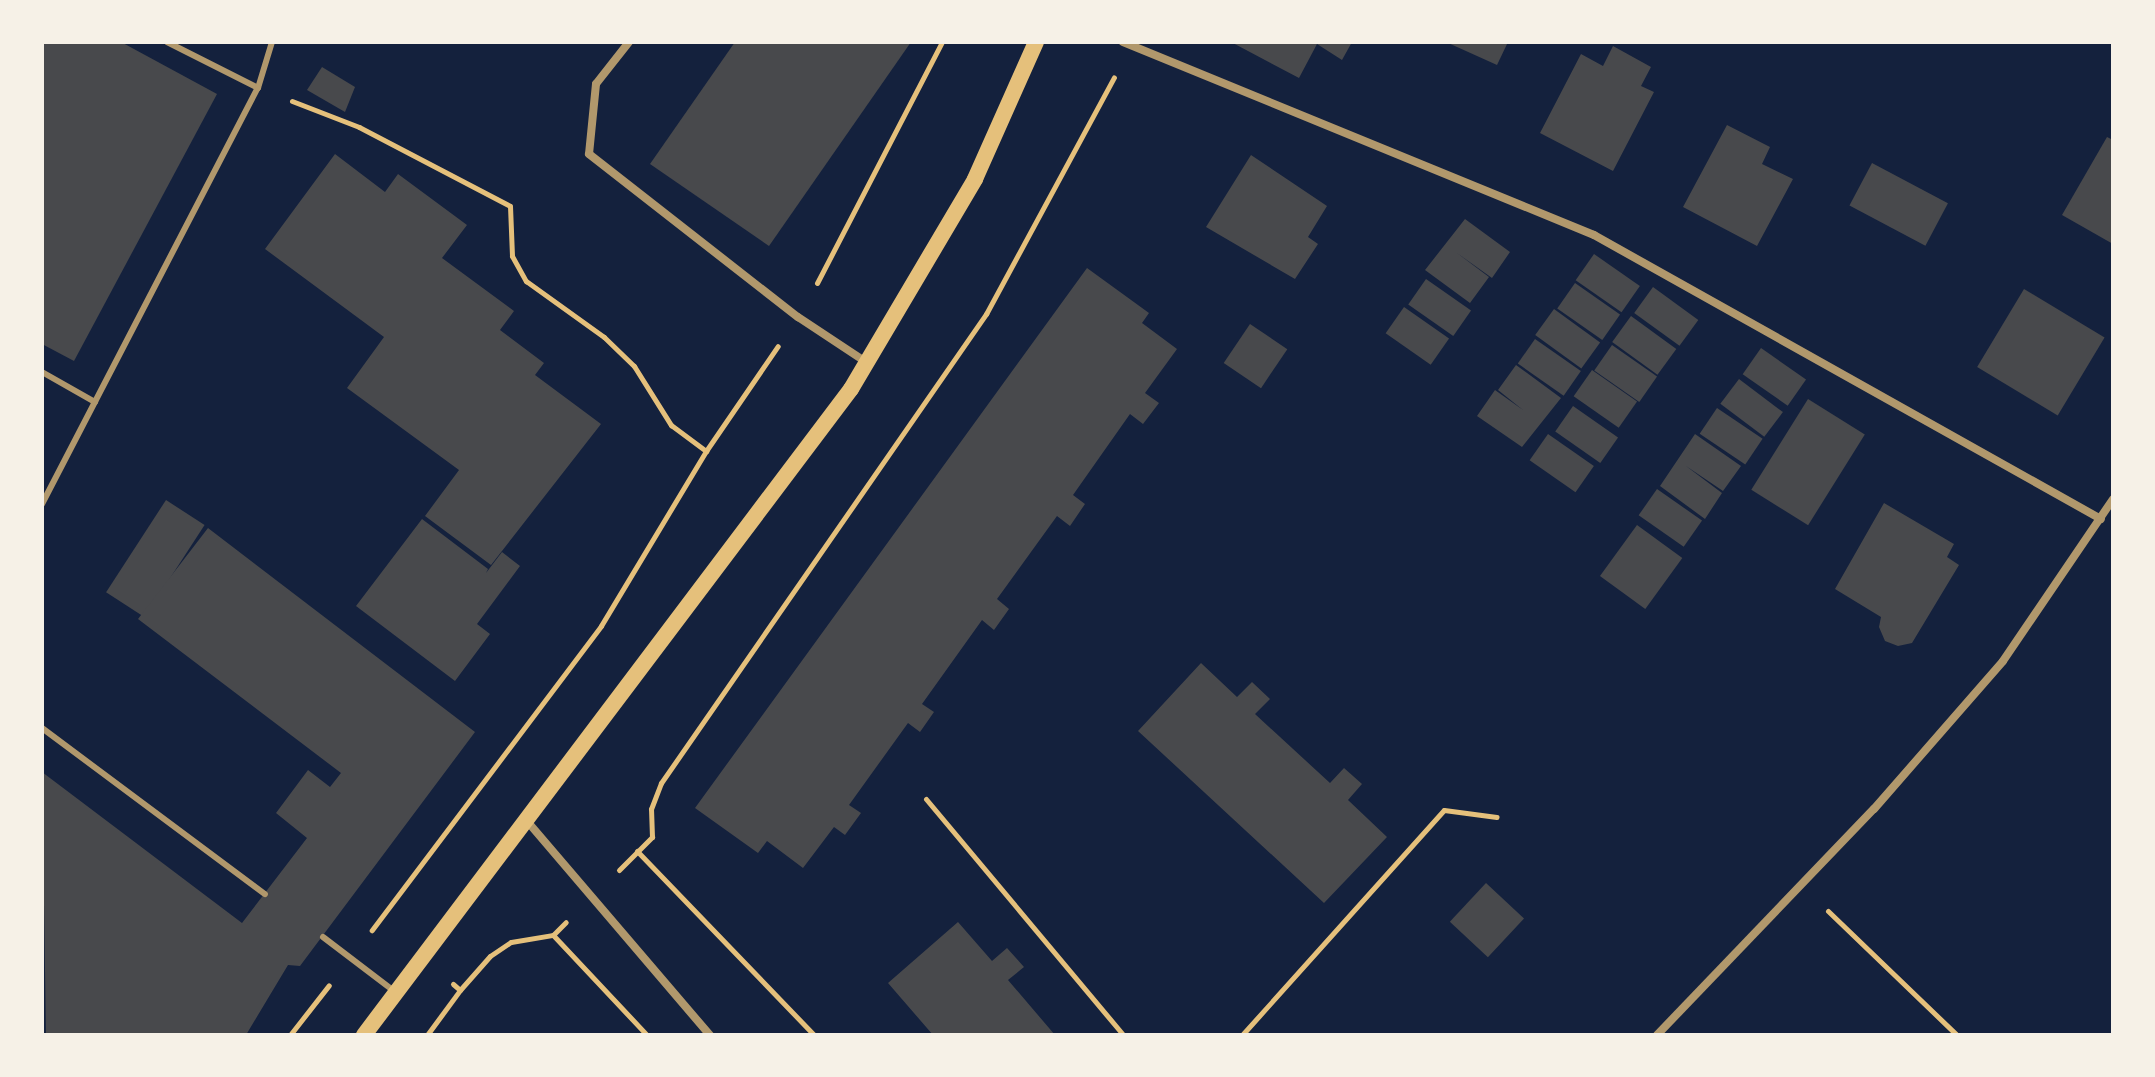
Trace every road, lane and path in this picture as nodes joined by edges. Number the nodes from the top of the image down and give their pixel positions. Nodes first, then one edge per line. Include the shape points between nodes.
1 (167, 42) edge
2 (272, 42) edge
3 (629, 42) edge
4 (942, 42) edge
5 (1036, 42) edge
6 (1127, 44) edge
7 (258, 88) junction
8 (328, 115) dead end
9 (798, 317) junction
10 (867, 362) junction
11 (42, 372) edge
12 (95, 402) junction
13 (706, 451) junction
14 (2113, 499) edge
15 (42, 504) edge
16 (2101, 519) junction
17 (42, 728) edge
18 (926, 799) dead end
19 (1497, 817) dead end
20 (527, 821) junction
21 (637, 851) junction
22 (1801, 885) junction
23 (265, 894) dead end
24 (592, 896) junction
25 (377, 923) junction
26 (553, 935) junction
27 (323, 937) dead end
28 (350, 958) junction
29 (422, 960) junction
30 (460, 990) junction
31 (397, 993) junction
32 (290, 1035) edge
33 (364, 1035) edge
34 (427, 1035) edge
35 (647, 1035) edge
36 (710, 1035) edge
37 (814, 1035) edge
38 (1123, 1035) edge
39 (1242, 1035) edge
40 (1657, 1035) edge
41 (1957, 1035) edge

1 - 7 lane
2 - 7 lane
3 - 9 street via 596,84 589,154
4 - 9 path via 889,153
5 - 10 main road via 975,179
6 - 16 street via 1594,235
6 - 21 path via 986,314 661,783 651,809 652,837
7 - 12 lane
8 - 13 path via 510,206 512,256 526,281 604,337 634,366 671,425
9 - 10 street
9 - 13 path
10 - 20 main road via 804,456
11 - 12 lane
12 - 15 lane
13 - 25 path via 601,626
14 - 16 street
16 - 22 street via 2003,661
17 - 23 lane
18 - 38 path
19 - 39 path via 1444,810
20 - 24 street
20 - 29 main road
21 - 24 path
21 - 37 path
22 - 40 street
22 - 41 path
24 - 26 path
24 - 36 street
25 - 28 path
25 - 29 path
26 - 30 path via 511,942 490,956
26 - 35 path
27 - 28 lane
28 - 31 lane
28 - 32 path
29 - 30 path
29 - 31 main road
30 - 34 path
31 - 33 main road

